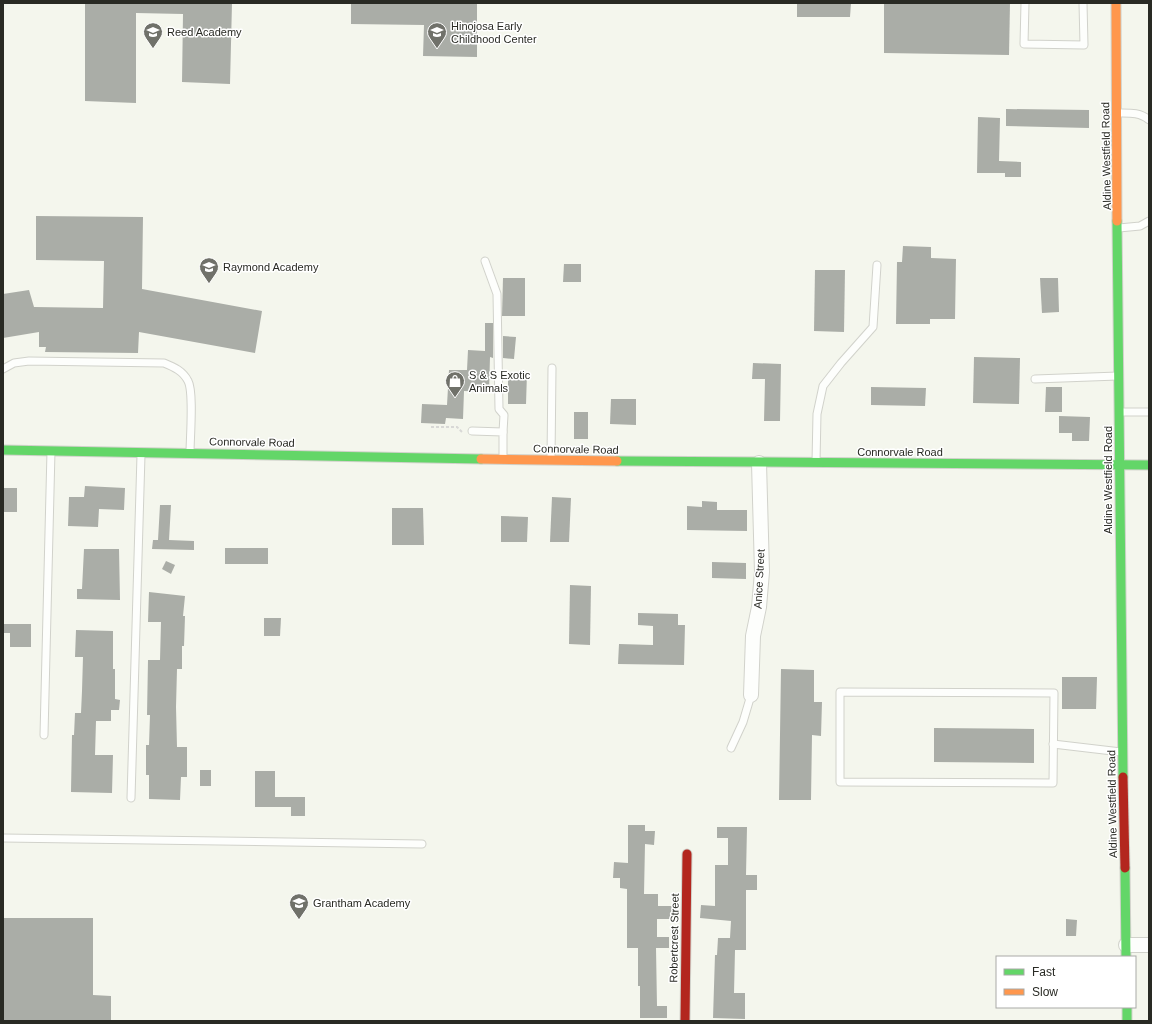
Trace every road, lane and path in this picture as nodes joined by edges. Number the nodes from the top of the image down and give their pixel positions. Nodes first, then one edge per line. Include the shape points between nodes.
1 (1025, 3) edge
2 (1083, 3) edge
3 (1116, 3) edge
4 (1117, 113) junction
5 (1149, 120) edge
6 (1149, 221) edge
7 (1118, 228) junction
8 (485, 261) dead end
9 (877, 264) dead end
10 (552, 368) dead end
11 (3, 369) edge
12 (1120, 376) junction
13 (1035, 379) dead end
14 (1120, 412) junction
15 (1149, 412) edge
16 (444, 424) dead end
17 (431, 427) dead end
18 (445, 427) junction
19 (472, 431) joint
20 (503, 432) junction
21 (3, 450) edge
22 (51, 451) junction
23 (141, 453) junction
24 (190, 453) junction
25 (503, 460) junction
26 (550, 461) junction
27 (759, 463) junction
28 (816, 464) junction
29 (1119, 464) junction
30 (1149, 465) edge
31 (751, 695) joint
32 (44, 735) dead end
33 (1054, 744) junction
34 (732, 748) dead end
35 (1123, 752) junction
36 (131, 798) dead end
37 (3, 838) edge
38 (422, 844) dead end
39 (687, 854) dead end
40 (1149, 945) edge
41 (1126, 951) edge
42 (1126, 1008) edge
43 (685, 1021) edge
44 (1127, 1021) edge

1 - 2 lane via 1024,44 1084,45
3 - 4 street, Aldine Westfield Road
4 - 5 lane via 1133,113
4 - 7 street, Aldine Westfield Road
6 - 7 lane via 1140,226
7 - 12 street, Aldine Westfield Road
8 - 20 lane via 497,294 499,409 504,415
9 - 28 lane via 873,327 823,386 817,414
10 - 26 lane
11 - 24 lane via 14,363 29,361 164,363 174,367 183,373 189,383
12 - 13 lane
12 - 14 street, Aldine Westfield Road
14 - 15 lane
14 - 29 street, Aldine Westfield Road
16 - 18 path
17 - 18 path
18 - 19 path via 457,427 465,435
19 - 20 lane
20 - 25 lane
21 - 22 street, Connorvale Road
22 - 23 street, Connorvale Road
22 - 32 lane
23 - 24 street, Connorvale Road
23 - 36 lane
24 - 25 street, Connorvale Road
25 - 26 street, Connorvale Road
26 - 27 street, Connorvale Road
27 - 28 street, Connorvale Road
27 - 31 street, Anice Street via 762,572 753,636
28 - 29 street, Connorvale Road
29 - 30 street, Connorvale Road
29 - 35 street, Aldine Westfield Road
31 - 34 lane
33 - 33 lane via 1054,693 840,692 840,782 1053,783
33 - 35 lane
35 - 41 street, Aldine Westfield Road
37 - 38 lane
39 - 43 street, Robertcrest Street
40 - 41 street
42 - 44 street

